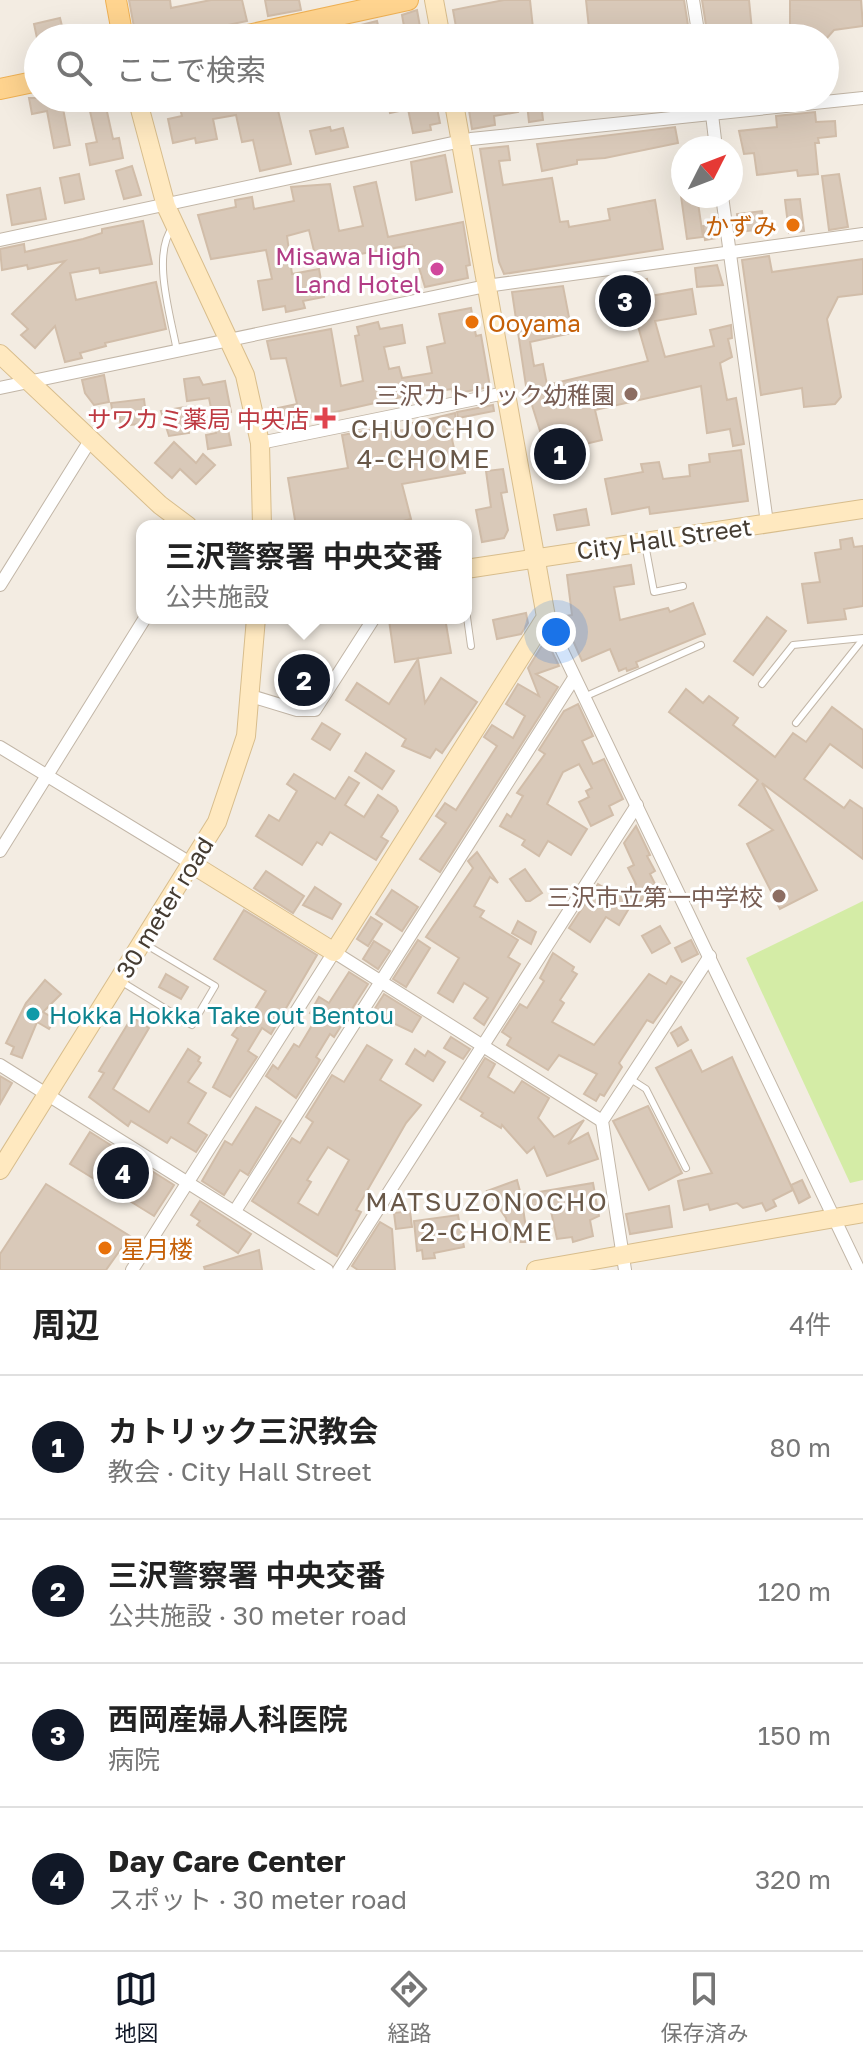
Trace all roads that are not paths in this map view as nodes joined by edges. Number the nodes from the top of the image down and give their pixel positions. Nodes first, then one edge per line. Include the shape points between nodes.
1 (116, 0) edge
2 (408, 0) edge
3 (434, 0) edge
4 (693, 0) edge
5 (120, 24) edge
6 (298, 24) edge
7 (438, 24) edge
8 (697, 24) edge
9 (24, 84) edge
10 (0, 89) edge
11 (863, 98) edge
12 (839, 100) edge
13 (141, 112) edge
14 (456, 112) edge
15 (712, 112) joint
16 (715, 136) edge
17 (462, 141) junction
18 (166, 206) junction
19 (723, 208) edge
20 (175, 224) junction
21 (863, 234) edge
22 (0, 240) edge
23 (728, 254) junction
24 (486, 286) junction
25 (231, 339) junction
26 (177, 351) junction
27 (0, 354) edge
28 (31, 383) junction
29 (0, 388) edge
30 (505, 393) junction
31 (91, 439) junction
32 (260, 443) junction
33 (863, 509) edge
34 (181, 520) edge
35 (262, 520) edge
36 (767, 523) junction
37 (644, 541) junction
38 (535, 557) junction
39 (472, 568) edge
40 (0, 585) edge
41 (683, 586) dead end
42 (546, 617) junction
43 (141, 624) edge
44 (256, 624) edge
45 (370, 624) edge
46 (468, 624) edge
47 (863, 638) edge
48 (701, 645) dead end
49 (471, 646) dead end
50 (574, 678) junction
51 (762, 684) dead end
52 (251, 696) junction
53 (584, 697) junction
54 (796, 723) dead end
55 (0, 747) edge
56 (47, 776) junction
57 (637, 805) junction
58 (0, 851) edge
59 (192, 864) junction
60 (143, 943) junction
61 (334, 952) junction
62 (710, 956) junction
63 (379, 980) junction
64 (119, 981) junction
65 (483, 1044) junction
66 (0, 1065) edge
67 (629, 1078) junction
68 (48, 1094) junction
69 (602, 1121) junction
70 (686, 1168) dead end
71 (0, 1170) edge
72 (188, 1182) junction
73 (235, 1211) junction
74 (863, 1213) edge
75 (834, 1217) junction
76 (624, 1262) edge
77 (132, 1270) edge
78 (327, 1270) edge
79 (339, 1270) edge
80 (536, 1270) edge
81 (859, 1270) edge

1 - 5 main road
2 - 6 main road
3 - 7 street
4 - 8 street
9 - 10 main road
11 - 12 street
13 - 18 street
14 - 17 street
15 - 16 street
15 - 17 street
17 - 18 street
17 - 24 street
18 - 20 street
18 - 22 street
19 - 23 street
20 - 25 street
20 - 26 lane via 163,239 162,255
21 - 23 street
23 - 24 street
23 - 36 street
24 - 25 street
24 - 30 street
25 - 26 street
25 - 32 street
26 - 28 street
27 - 28 street
28 - 29 street
28 - 31 street
30 - 32 street
30 - 38 street
31 - 34 street
31 - 40 street
32 - 35 street
33 - 36 street, City Hall Street
36 - 37 street, City Hall Street
37 - 38 street, City Hall Street
37 - 41 lane via 654,592
38 - 39 street, City Hall Street
38 - 42 street
42 - 50 street
42 - 61 street
43 - 56 street
44 - 52 street, 30 meter road
45 - 52 street via 315,710
46 - 49 lane
47 - 51 lane via 793,645
47 - 54 lane
48 - 53 lane
50 - 53 street
50 - 63 street
52 - 59 street, 30 meter road via 230,791
53 - 57 street
55 - 56 street
56 - 58 street
56 - 59 street
57 - 62 street
57 - 65 street
59 - 60 street, 30 meter road
59 - 61 street
60 - 64 street, 30 meter road
60 - 64 lane via 215,986 192,1025
61 - 63 street
61 - 72 street
62 - 67 street
62 - 75 street
63 - 65 street
63 - 73 street
64 - 68 street, 30 meter road
65 - 69 street
65 - 79 street
66 - 68 street
67 - 69 street
67 - 70 lane via 646,1089
68 - 71 street, 30 meter road
68 - 72 street
69 - 76 street
72 - 73 street
72 - 77 street
73 - 78 street
74 - 75 street
75 - 76 street
75 - 81 street
76 - 80 street

